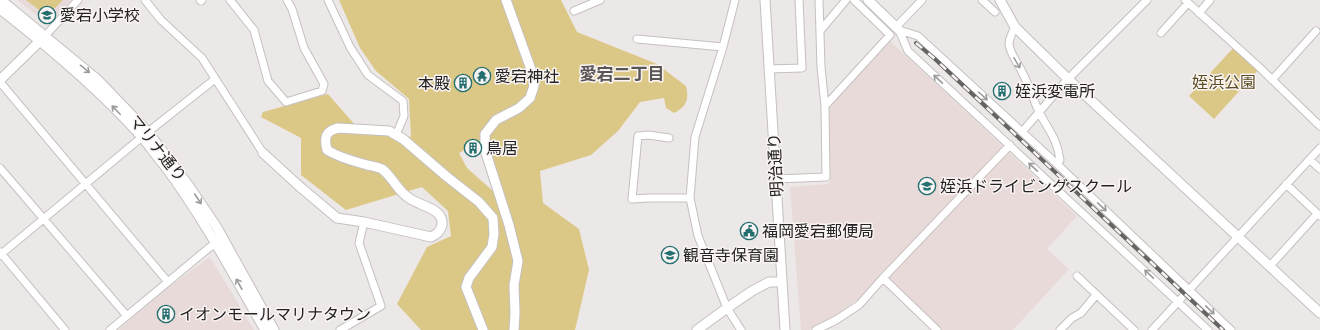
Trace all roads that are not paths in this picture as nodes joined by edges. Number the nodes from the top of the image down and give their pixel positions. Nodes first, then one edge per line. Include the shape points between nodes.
1 (1, 0) edge
2 (78, 0) edge
3 (145, 0) edge
4 (230, 0) edge
5 (287, 0) edge
6 (328, 0) edge
7 (506, 0) edge
8 (600, 0) edge
9 (735, 0) edge
10 (765, 0) edge
11 (799, 0) edge
12 (818, 0) edge
13 (846, 0) edge
14 (854, 0) edge
15 (922, 0) edge
16 (982, 0) edge
17 (1000, 0) edge
18 (1147, 0) edge
19 (1210, 0) edge
20 (873, 2) edge
21 (1186, 2) edge
22 (0, 9) edge
23 (574, 11) dead end
24 (995, 12) dead end
25 (1199, 13) junction
26 (1015, 27) junction
27 (898, 29) junction
28 (820, 31) junction
29 (1316, 31) dead end
30 (1161, 33) dead end
31 (43, 38) junction
32 (637, 39) dead end
33 (723, 47) junction
34 (770, 69) junction
35 (215, 79) junction
36 (1068, 79) junction
37 (1272, 80) junction
38 (0, 81) edge
39 (825, 106) junction
40 (1040, 113) junction
41 (1320, 126) edge
42 (1022, 132) junction
43 (145, 135) junction
44 (396, 135) junction
45 (669, 138) dead end
46 (1010, 145) junction
47 (1320, 148) edge
48 (263, 153) joint
49 (1310, 160) junction
50 (1057, 164) junction
51 (0, 168) edge
52 (1320, 169) edge
53 (776, 179) junction
54 (86, 184) junction
55 (1286, 184) junction
56 (690, 198) junction
57 (1319, 215) edge
58 (44, 219) junction
59 (364, 222) junction
60 (1238, 236) junction
61 (220, 242) junction
62 (0, 254) edge
63 (1270, 266) junction
64 (1076, 276) dead end
65 (883, 278) junction
66 (168, 282) junction
67 (782, 282) junction
68 (1189, 290) junction
69 (1096, 295) junction
70 (1178, 301) junction
71 (727, 308) junction
72 (1320, 312) edge
73 (126, 316) junction
74 (820, 329) edge
75 (66, 330) edge
76 (110, 330) edge
77 (265, 330) edge
78 (274, 330) edge
79 (340, 330) edge
80 (483, 330) edge
81 (514, 330) edge
82 (697, 330) edge
83 (741, 330) edge
84 (785, 330) edge
85 (937, 330) edge
86 (1060, 330) edge
87 (1134, 330) edge
88 (1152, 330) edge
89 (1208, 330) edge
90 (1230, 330) edge

1 - 31 street, マリナ通り
2 - 31 street
3 - 35 street via 161,20 202,58
4 - 5 street via 254,30 268,81 286,102 322,91 324,84 304,48
6 - 44 street via 350,47 368,75 403,101 404,116
7 - 81 street via 534,86 530,98 519,108 496,120 485,134 485,150 518,261 514,285
8 - 23 street
9 - 33 street
10 - 34 street, 明治通り
11 - 34 street via 802,68
12 - 28 street
13 - 28 street
14 - 39 street via 890,35
15 - 27 street
16 - 24 street
17 - 26 street
18 - 36 street
19 - 25 street
20 - 27 street
21 - 25 street
21 - 30 street
22 - 31 street, マリナ通り
25 - 37 street
26 - 36 street
26 -> 40 street via 1009,44 1011,53
27 -> 42 street via 918,36
46 -> 27 street via 908,51
28 - 39 street
29 - 37 street
31 - 38 street
31 - 43 street, マリナ通り via 98,80
32 - 33 street
33 - 56 street via 695,137
34 - 53 street, 明治通り
35 - 43 street
35 - 48 street
36 - 40 street
36 - 60 street
37 - 41 street
38 - 54 street
39 - 53 street via 826,177
40 - 42 street
40 - 50 street via 1058,148 1060,160
42 - 50 street
43 - 54 street
43 - 61 street, マリナ通り via 189,186
44 - 59 street via 389,131 338,128 327,134 325,142 327,150 337,156 381,169 409,199 437,212 442,221 441,228 430,238
44 - 80 street via 417,149 479,202 493,218 492,247 468,278 466,287
45 - 56 street via 638,136 632,199
46 - 65 street
70 -> 46 street
47 - 49 street
48 - 59 street via 337,218
49 - 52 street
49 - 55 street
50 -> 68 street
51 - 58 street
53 - 67 street, 明治通り
54 - 58 street
54 - 66 street
55 - 57 street
55 - 60 street
56 - 71 street via 698,236
57 - 63 street
58 - 62 street
58 - 73 street
59 - 79 street via 359,243 381,306
60 - 63 street
60 - 68 street
61 - 66 street via 210,247
77 -> 61 street, マリナ通り
61 - 78 street, マリナ通り
62 - 75 street
63 - 72 street
64 - 69 street
65 - 74 street via 858,305
65 - 85 street
66 - 73 street
67 - 71 street via 769,282
67 - 84 street, 明治通り
68 - 70 street
68 -> 90 street
69 - 86 street via 1081,313
69 - 87 street
70 - 88 street
70 - 89 street
71 - 82 street
71 - 83 street
73 - 76 street

